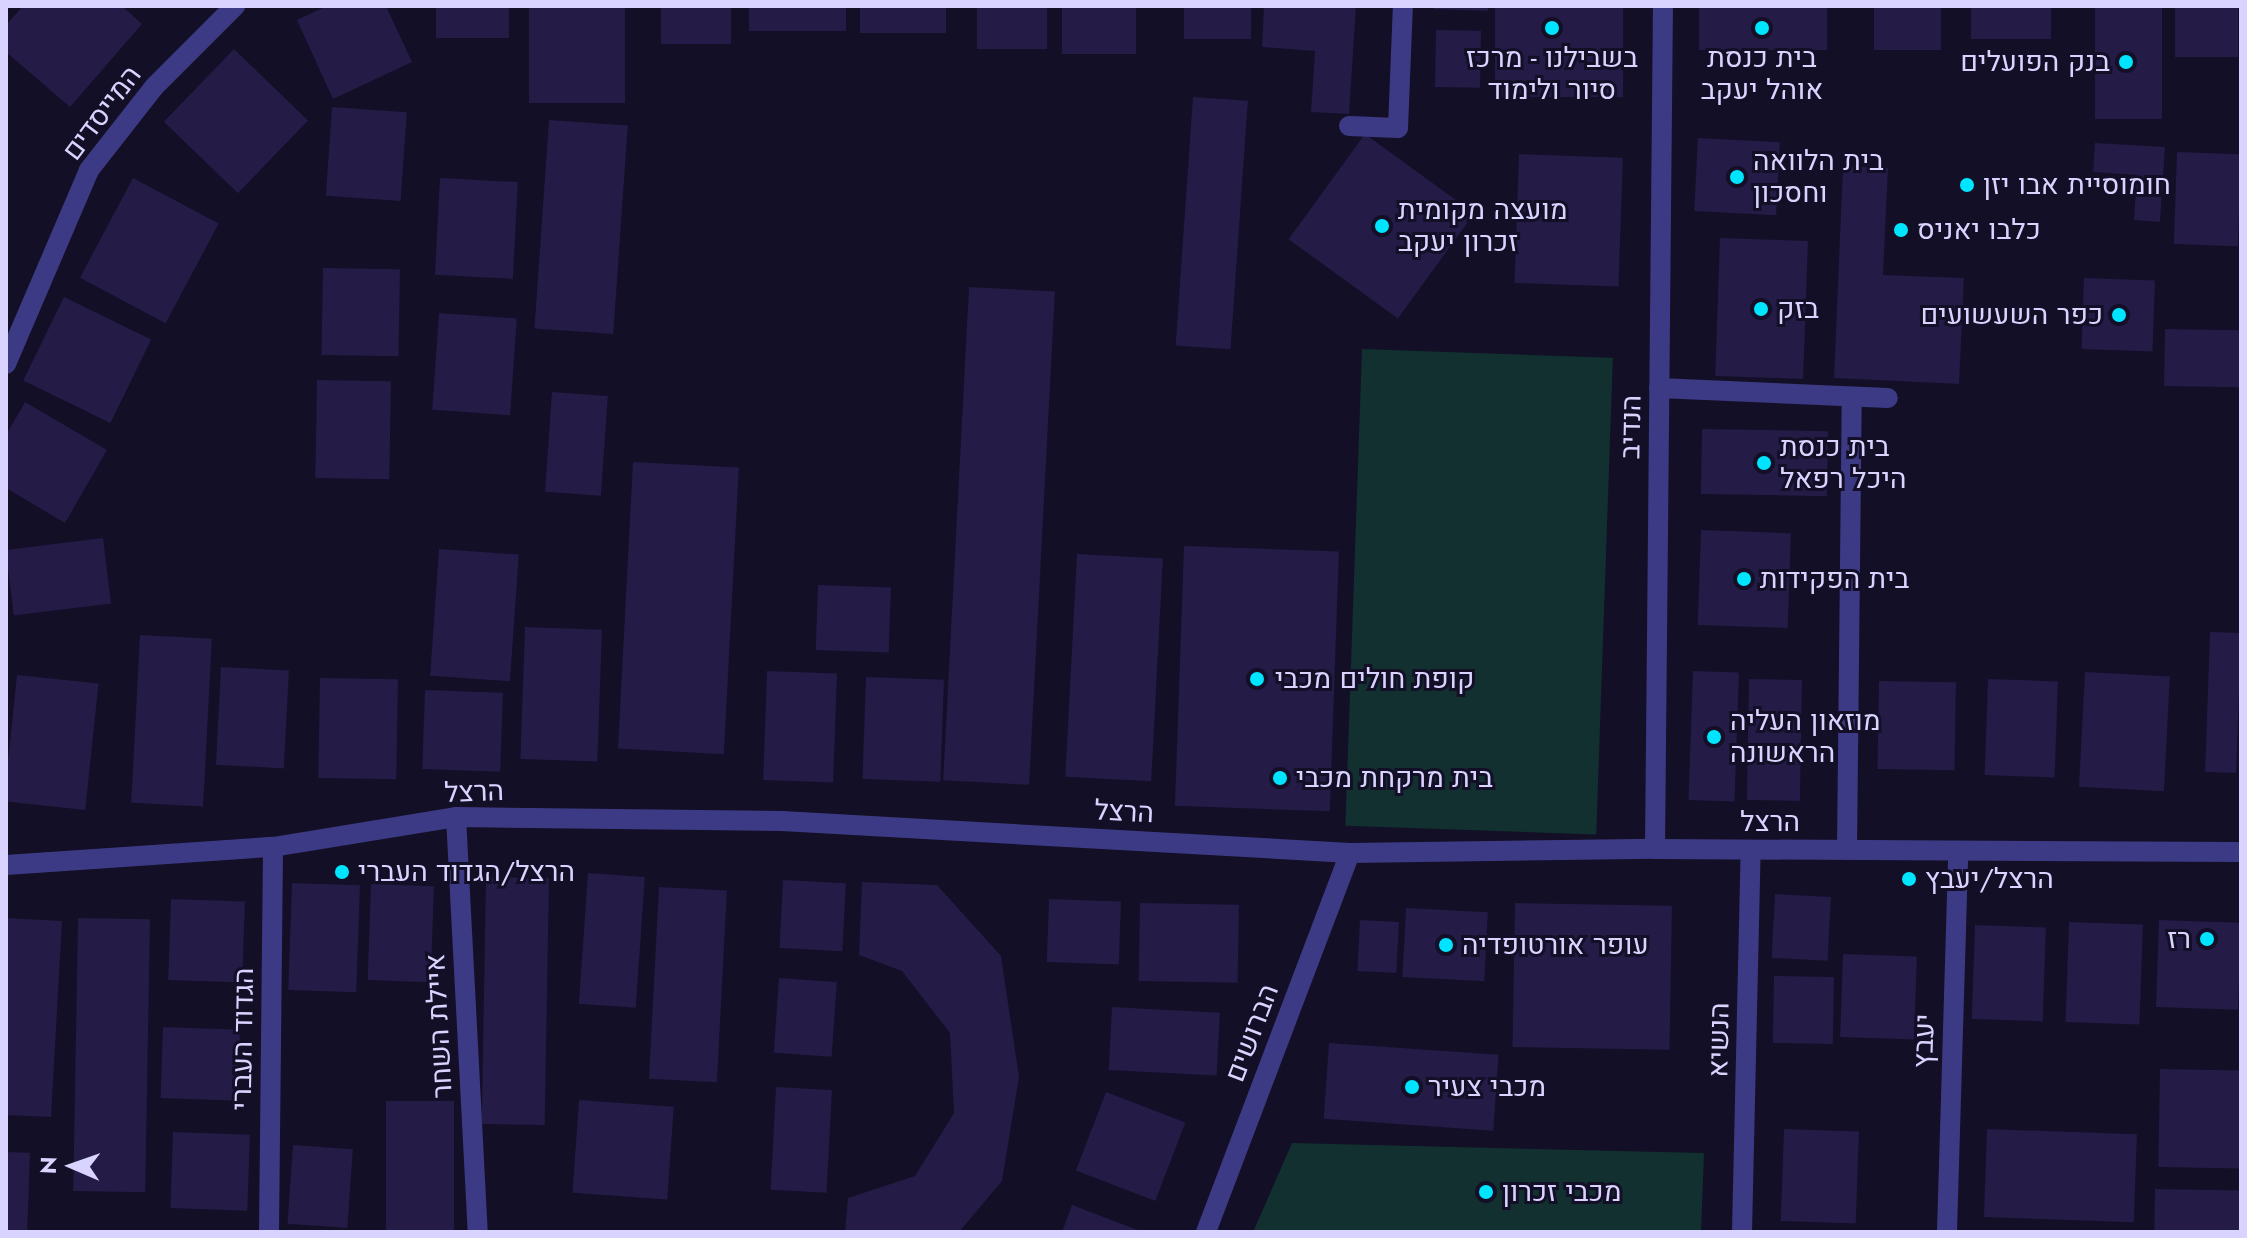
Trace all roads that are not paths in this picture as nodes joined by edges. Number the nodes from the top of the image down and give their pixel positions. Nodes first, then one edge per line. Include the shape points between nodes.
1 (235, 6) edge
2 (1403, 6) edge
3 (1663, 6) edge
4 (1349, 126) dead end
5 (6, 364) edge
6 (1659, 388) junction
7 (1852, 397) junction
8 (1888, 398) dead end
9 (456, 817) junction
10 (273, 847) junction
11 (1655, 849) junction
12 (1751, 850) junction
13 (1847, 850) junction
14 (1958, 851) junction
15 (2241, 852) edge
16 (1350, 853) junction
17 (6, 865) edge
18 (269, 1232) edge
19 (478, 1232) edge
20 (1206, 1232) edge
21 (1742, 1232) edge
22 (1947, 1232) edge

1 - 5 street, המייסדים via 154,87 89,170
2 - 4 street via 1398,128
3 - 6 street, הנדיב
6 - 7 street
6 - 11 street, הנדיב
7 - 8 street
7 - 13 street
9 - 10 street, הרצל
9 - 16 street, הרצל via 782,821
9 - 19 street, איילת השחר
10 - 17 street, הרצל
10 - 18 street, הגדוד העברי
11 - 12 street, הרצל
11 - 16 street, הרצל
12 - 13 street, הרצל
12 - 21 street, הנשיא
13 - 14 street, הרצל
14 - 15 street, הרצל
14 - 22 street, יעבץ
16 - 20 street, הברושים

